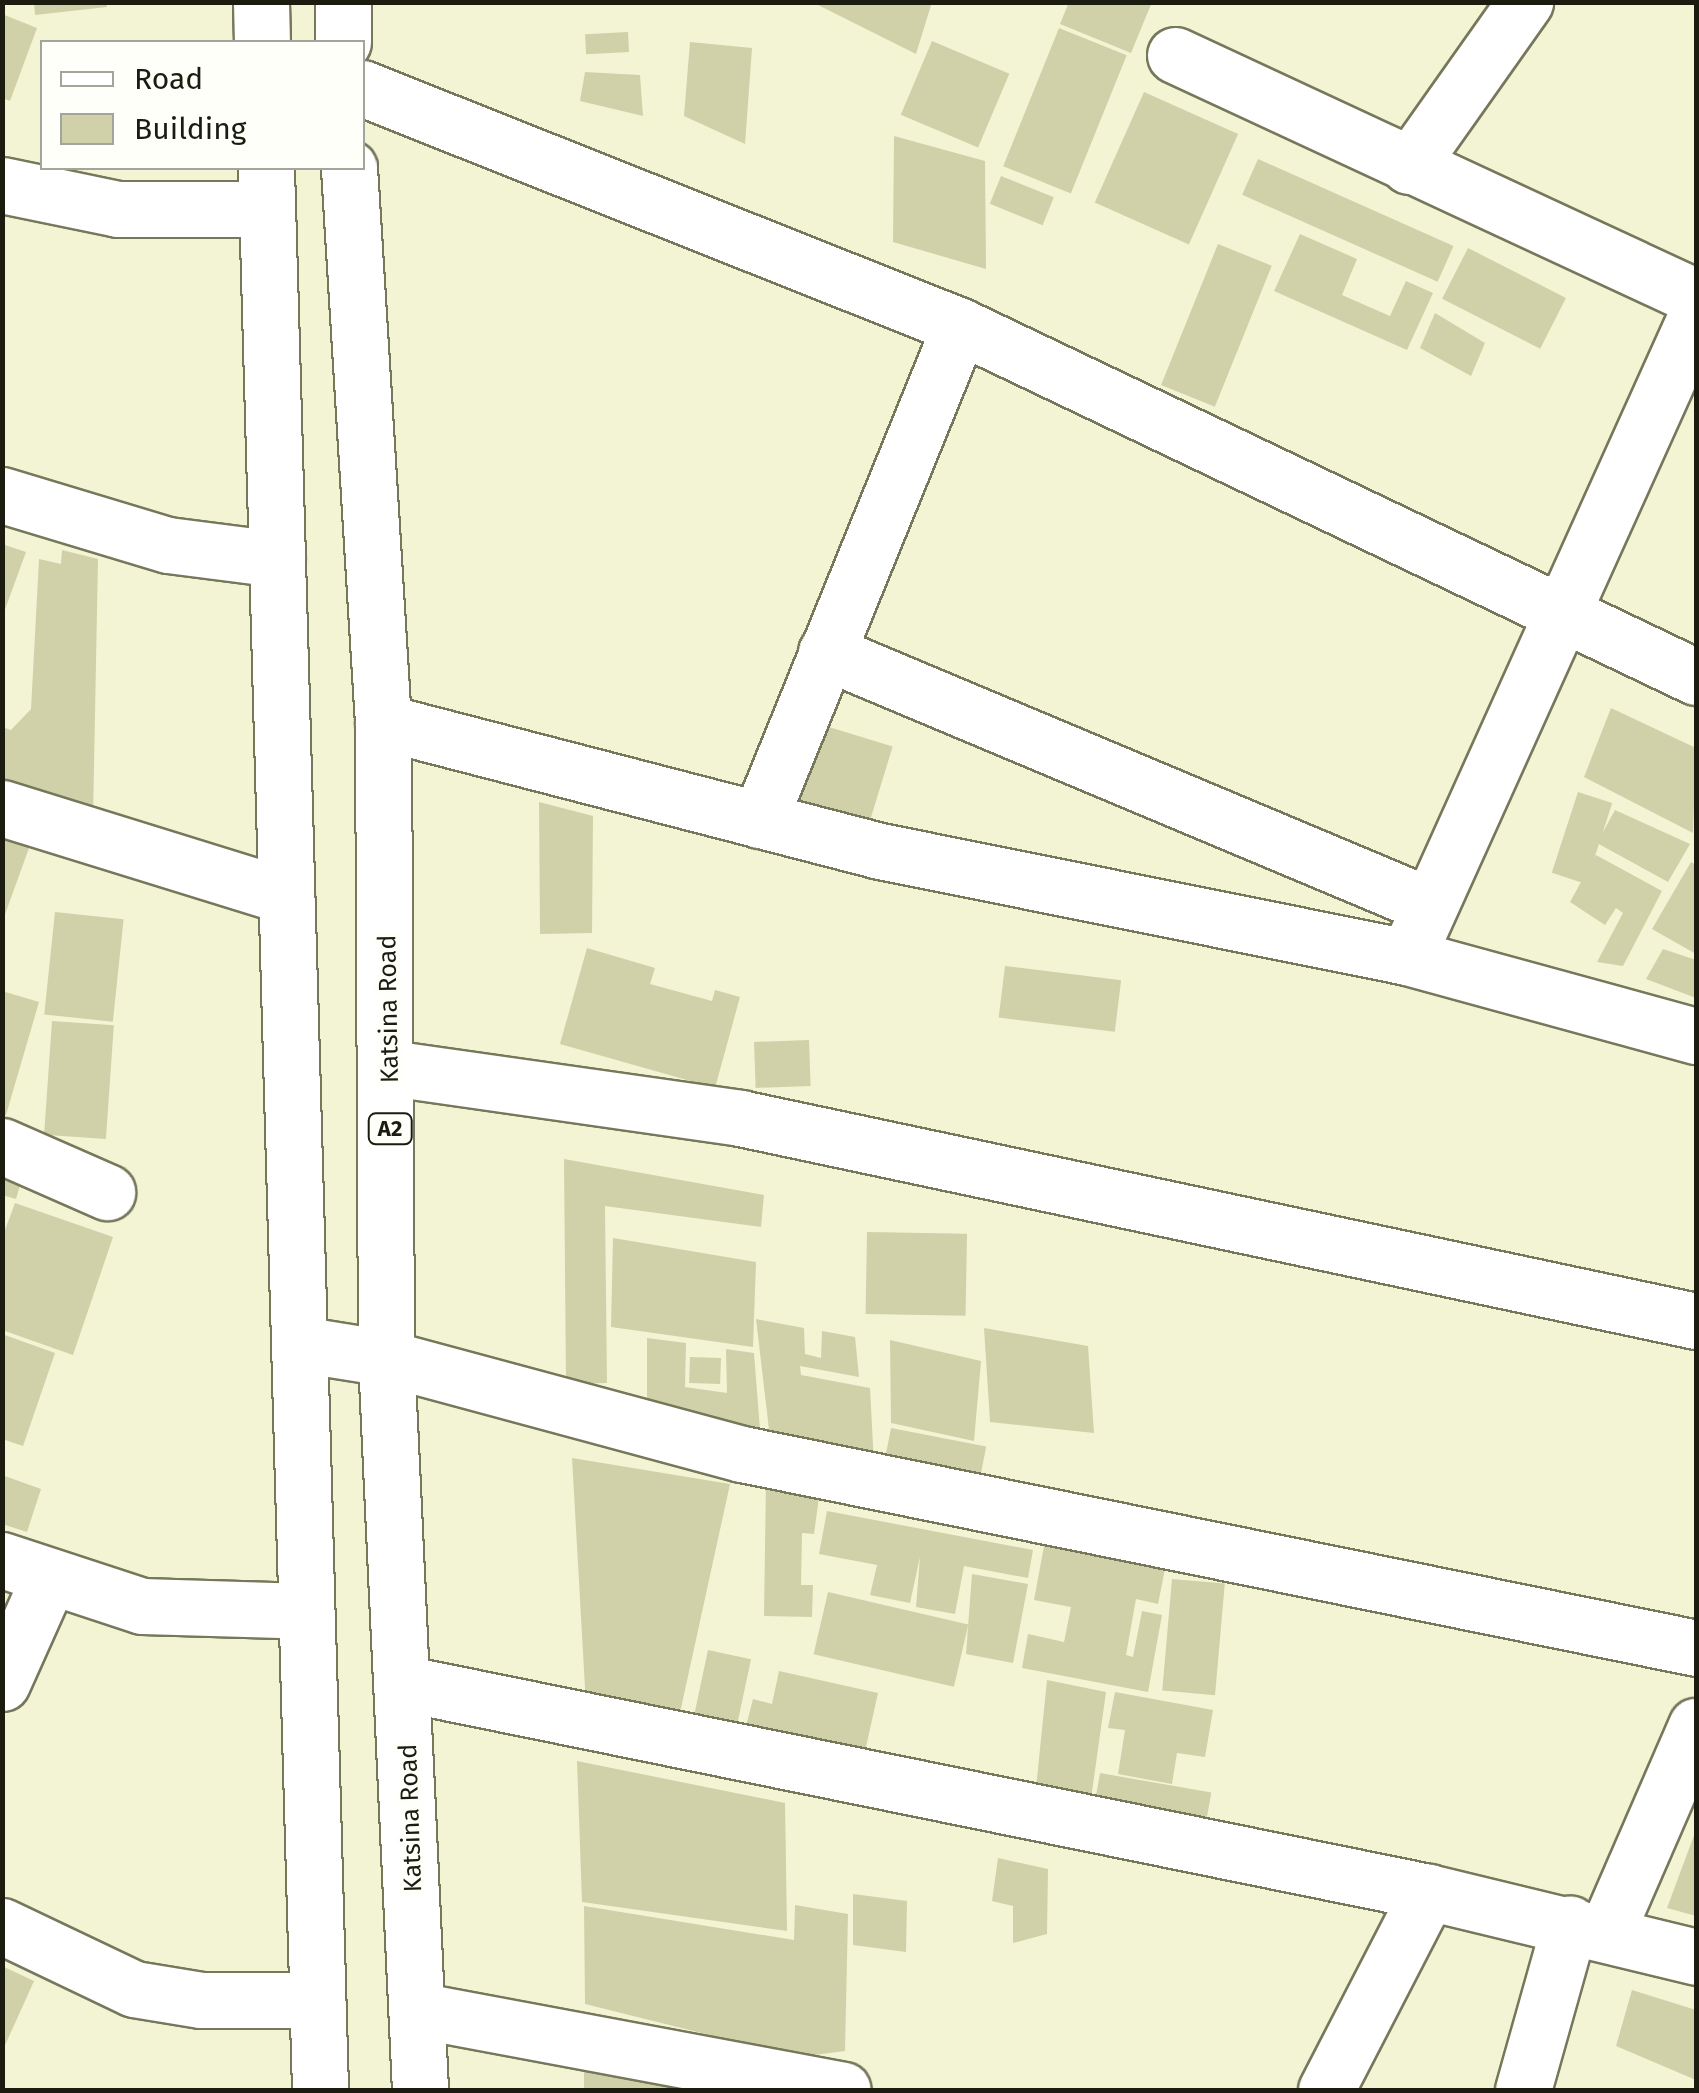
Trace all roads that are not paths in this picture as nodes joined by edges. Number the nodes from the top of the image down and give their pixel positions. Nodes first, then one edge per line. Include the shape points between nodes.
1 (261, 2) edge
2 (343, 2) edge
3 (1526, 2) edge
4 (262, 40) edge
5 (344, 40) edge
6 (1176, 54) dead end
7 (365, 89) edge
8 (1410, 166) junction
9 (349, 170) edge
10 (2, 186) edge
11 (266, 188) edge
12 (1696, 296) edge
13 (1696, 316) edge
14 (960, 326) junction
15 (2, 495) edge
16 (277, 559) junction
17 (1556, 613) junction
18 (826, 652) junction
19 (1696, 677) edge
20 (382, 722) junction
21 (2, 808) edge
22 (759, 820) junction
23 (286, 896) junction
24 (1426, 904) junction
25 (1407, 956) junction
26 (1696, 1036) edge
27 (390, 1068) junction
28 (2, 1146) edge
29 (107, 1192) dead end
30 (1696, 1321) edge
31 (299, 1344) junction
32 (386, 1358) junction
33 (26, 1569) edge
34 (306, 1611) junction
35 (1696, 1648) edge
36 (2, 1684) edge
37 (407, 1684) junction
38 (1696, 1726) edge
39 (1428, 1892) junction
40 (2, 1926) edge
41 (1588, 1928) junction
42 (1696, 1958) edge
43 (317, 2000) junction
44 (417, 2010) junction
45 (320, 2090) edge
46 (420, 2090) edge
47 (843, 2090) edge
48 (1326, 2090) edge
49 (1523, 2090) edge

1 - 4 main road
2 - 5 main road
3 - 8 main road
6 - 8 main road
7 - 14 main road
8 - 12 main road
9 - 20 main road, Katsina Road / A2
10 - 11 main road via 118,209
11 - 16 main road
13 - 17 main road
14 - 17 main road
14 - 18 main road
15 - 16 main road via 168,545
16 - 23 main road
17 - 19 main road
17 - 24 main road
18 - 22 main road
18 - 24 main road
20 - 22 main road
20 - 27 main road, Katsina Road / A2
21 - 23 main road
22 - 25 main road
23 - 31 main road
24 - 25 main road
25 - 26 main road
27 - 30 main road via 740,1118
27 - 32 main road, Katsina Road / A2
28 - 29 main road
31 - 32 main road
31 - 34 main road
32 - 35 main road via 742,1454
32 - 37 main road, Katsina Road / A2
33 - 34 main road via 142,1606
33 - 36 main road
34 - 43 main road
37 - 39 main road
37 - 44 main road, Katsina Road / A2
38 - 41 main road
39 - 41 main road
39 - 48 main road
40 - 43 main road via 134,1988 201,2000
41 - 42 main road
41 - 49 main road
43 - 45 main road
44 - 46 main road, Katsina Road / A2
44 - 47 main road

